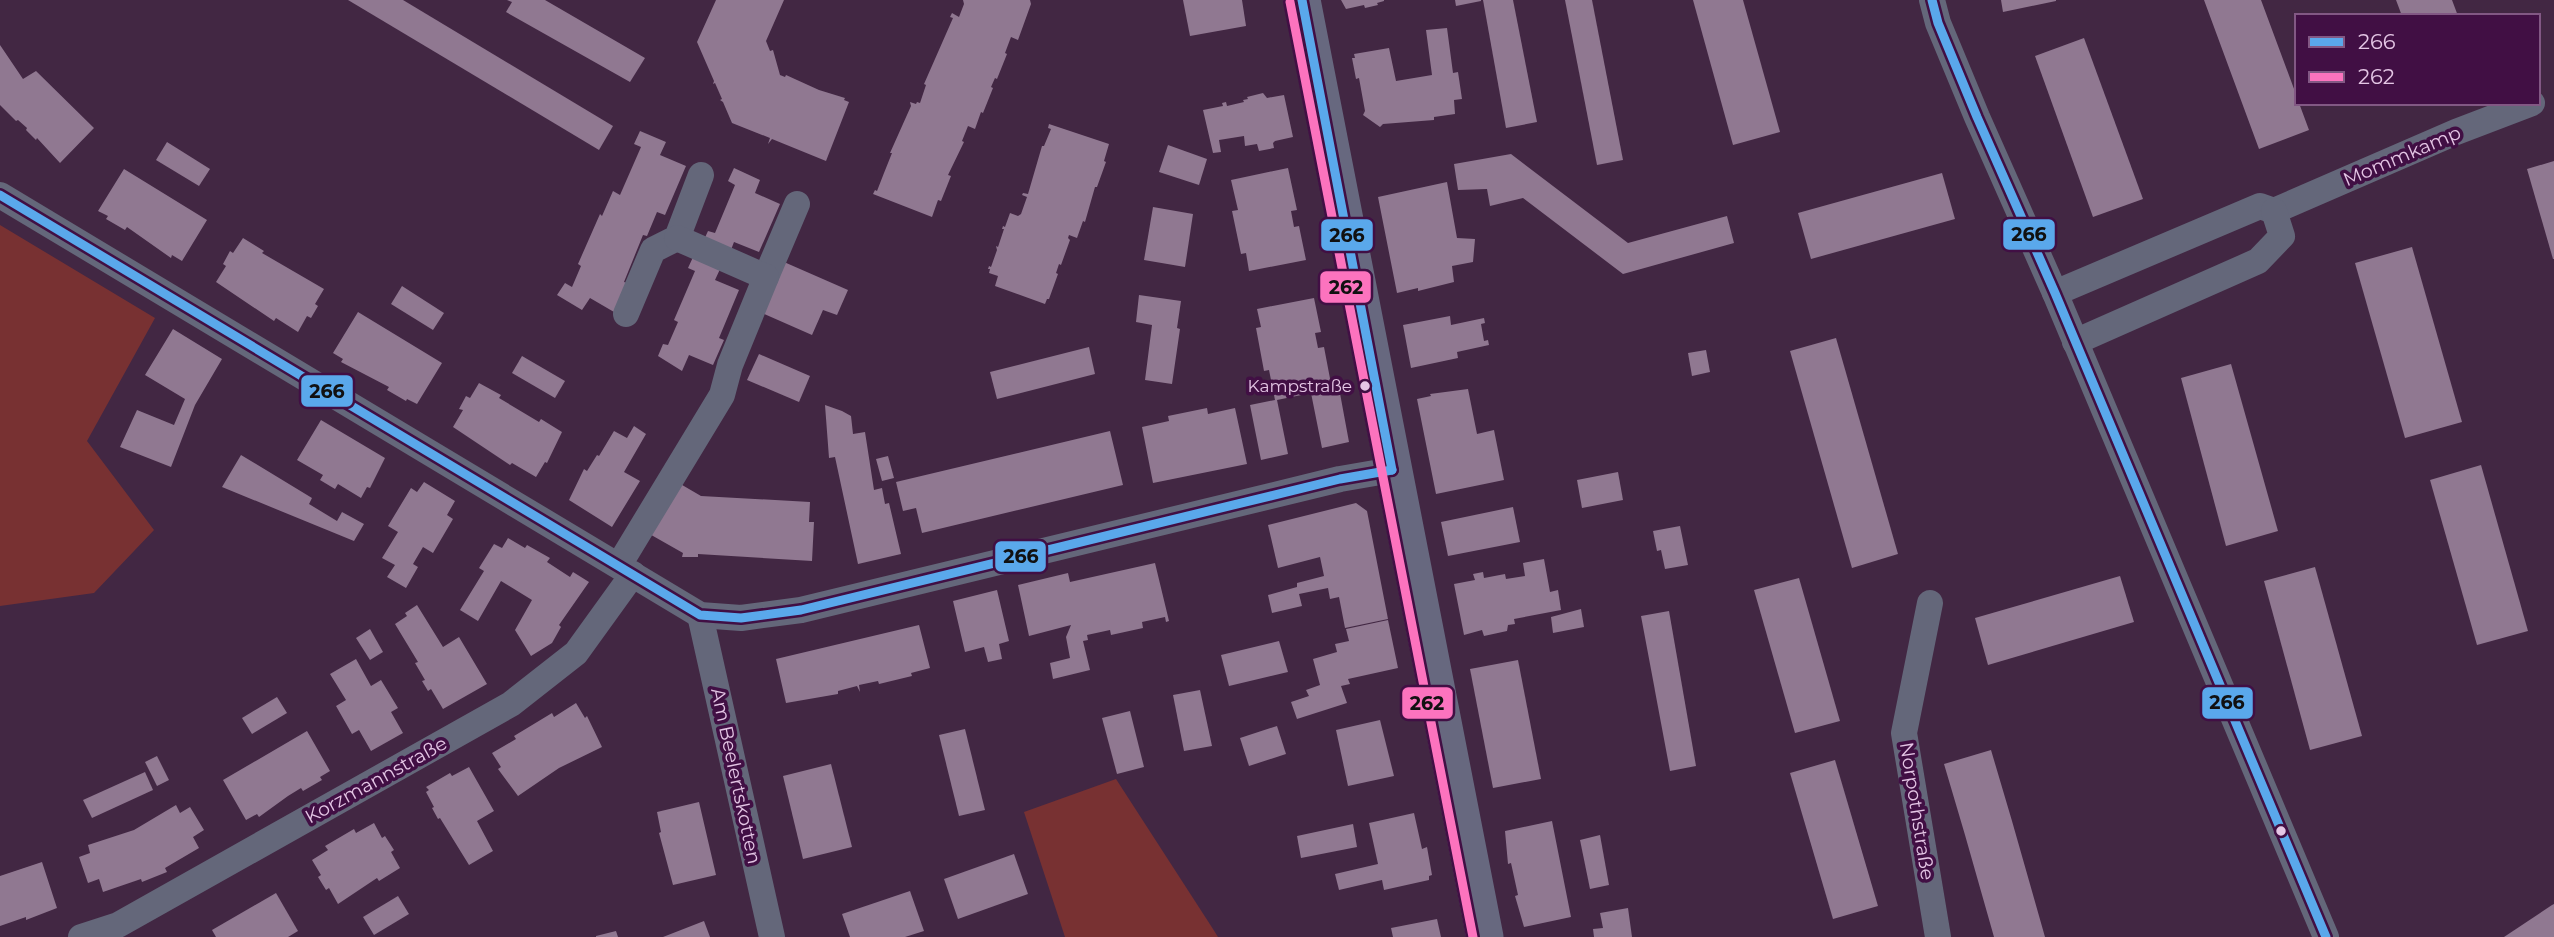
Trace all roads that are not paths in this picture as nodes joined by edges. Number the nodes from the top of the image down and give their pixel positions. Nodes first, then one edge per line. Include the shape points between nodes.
1 (1302, 0) edge
2 (1932, 0) edge
3 (2527, 105) edge
4 (701, 176) dead end
5 (0, 195) edge
6 (797, 204) dead end
7 (2274, 211) junction
8 (677, 238) junction
9 (766, 277) junction
10 (2055, 293) junction
11 (626, 314) dead end
12 (2075, 342) junction
13 (1392, 470) junction
14 (626, 569) junction
15 (1930, 603) dead end
16 (700, 615) junction
17 (120, 931) edge
18 (81, 937) edge
19 (772, 937) edge
20 (1485, 937) edge
21 (1938, 937) edge
22 (2326, 937) edge

1 - 13 street
2 - 10 street via 1977,117
3 - 7 street, Mommkamp
4 - 8 street
5 - 14 street
6 - 9 street, Korzmannstraße
7 - 10 street, Mommkamp via 2260,206
7 - 12 street via 2283,236 2258,261
8 - 9 street
8 - 11 street via 653,250
9 - 14 street, Korzmannstraße via 722,396
10 - 12 street
12 - 22 street
13 - 16 street via 801,610 741,618
13 - 20 street
14 - 16 street
14 - 17 street, Korzmannstraße via 576,653 511,704
15 - 21 street, Norpothstraße via 1904,733
16 - 19 street, Am Beelertskotten
17 - 18 street, Korzmannstraße

